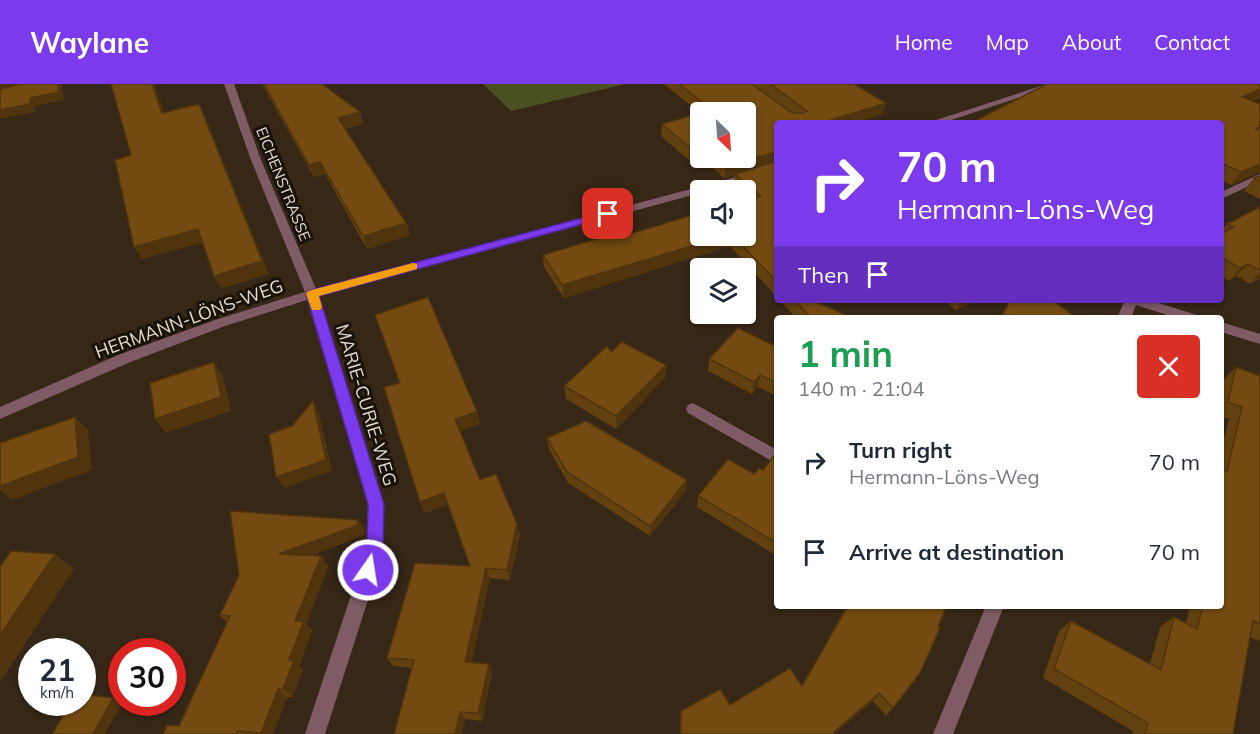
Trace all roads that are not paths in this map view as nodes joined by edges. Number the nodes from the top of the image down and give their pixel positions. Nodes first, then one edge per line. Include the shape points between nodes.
1 (229, 84) edge
2 (1056, 84) edge
3 (942, 120) edge
4 (774, 170) edge
5 (1260, 177) edge
6 (1224, 195) edge
7 (312, 294) junction
8 (1143, 303) edge
9 (1182, 315) edge
10 (1224, 328) edge
11 (1260, 339) edge
12 (693, 409) dead end
13 (0, 413) edge
14 (774, 456) edge
15 (994, 609) edge
16 (315, 734) edge
17 (943, 734) edge

1 - 7 street, EICHENSTRASSE
2 - 3 street
4 - 7 street, HERMANN-LÖNS-WEG
5 - 6 street
7 - 13 street, HERMANN-LÖNS-WEG via 123,359
7 - 16 street, MARIE-CURIE-WEG via 376,504 375,550
8 - 9 street
10 - 11 street
12 - 14 street
15 - 17 street

